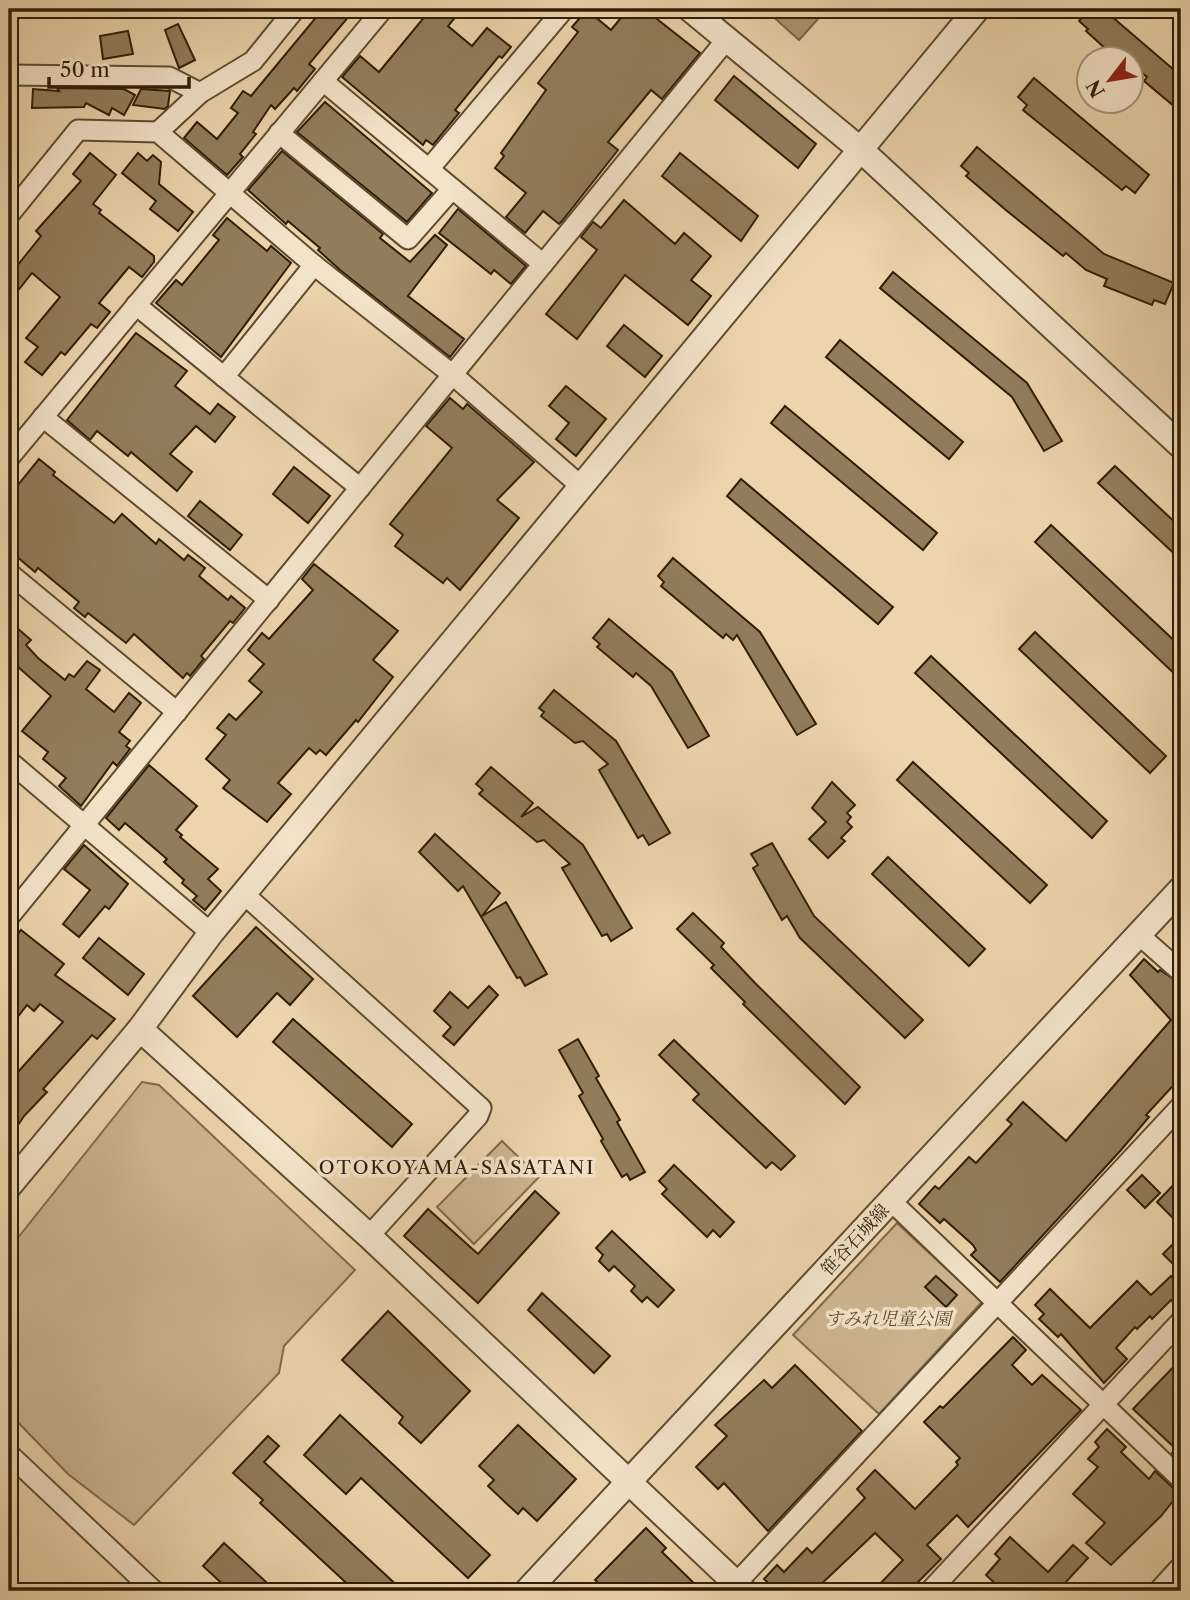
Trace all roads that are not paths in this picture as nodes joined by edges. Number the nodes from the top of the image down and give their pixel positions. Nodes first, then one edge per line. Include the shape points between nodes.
1 (295, 9) edge
2 (383, 9) edge
3 (565, 9) edge
4 (691, 9) edge
5 (977, 9) edge
6 (727, 39) junction
7 (9, 75) edge
8 (323, 81) junction
9 (200, 93) junction
10 (158, 132) junction
11 (279, 133) junction
12 (861, 150) junction
13 (429, 169) junction
14 (452, 189) junction
15 (229, 193) junction
16 (9, 215) edge
17 (543, 264) junction
18 (314, 265) junction
19 (136, 305) junction
20 (453, 375) junction
21 (224, 377) junction
22 (43, 417) junction
23 (1181, 446) edge
24 (9, 458) edge
25 (582, 487) junction
26 (360, 488) junction
27 (9, 573) edge
28 (269, 600) junction
29 (177, 712) junction
30 (9, 761) edge
31 (84, 825) junction
32 (1181, 889) edge
33 (246, 895) junction
34 (9, 917) edge
35 (211, 933) junction
36 (1139, 934) junction
37 (1181, 972) edge
38 (140, 1029) junction
39 (1181, 1106) edge
40 (9, 1186) edge
41 (891, 1201) junction
42 (369, 1236) junction
43 (998, 1302) junction
44 (1181, 1321) edge
45 (1104, 1405) junction
46 (9, 1454) edge
47 (1181, 1479) edge
48 (628, 1483) junction
49 (1181, 1570) edge
50 (736, 1589) edge
51 (154, 1591) edge
52 (527, 1591) edge
53 (930, 1591) edge
54 (1162, 1591) edge

1 - 9 street via 253,61
2 - 8 street
3 - 13 street
4 - 6 street
5 - 12 street
6 - 12 street
6 - 17 street
7 - 9 street via 169,77
8 - 11 street
8 - 13 street
9 - 10 street
10 - 15 street
10 - 16 street via 78,130
11 - 14 street via 408,239
11 - 15 street
12 - 23 street
12 - 25 street
13 - 14 street
14 - 17 street
15 - 18 street
15 - 19 street
17 - 20 street
18 - 20 street
18 - 21 street
19 - 21 street
19 - 22 street
20 - 25 street
20 - 26 street
21 - 26 street
22 - 24 street
22 - 28 street
25 - 33 street
26 - 28 street
27 - 29 street
28 - 29 street
29 - 31 street
30 - 31 street
31 - 34 street
31 - 35 street
32 - 36 street, 笹谷石城線
33 - 35 street
33 - 42 street via 481,1108
35 - 38 street
36 - 37 street
36 - 41 street, 笹谷石城線
38 - 40 street
38 - 42 street
39 - 43 street
41 - 43 street
41 - 48 street, 笹谷石城線
42 - 48 street
43 - 45 street
43 - 50 street
44 - 45 street
45 - 47 street
45 - 53 street
46 - 51 street
48 - 50 street
48 - 52 street, 笹谷石城線
49 - 54 street

